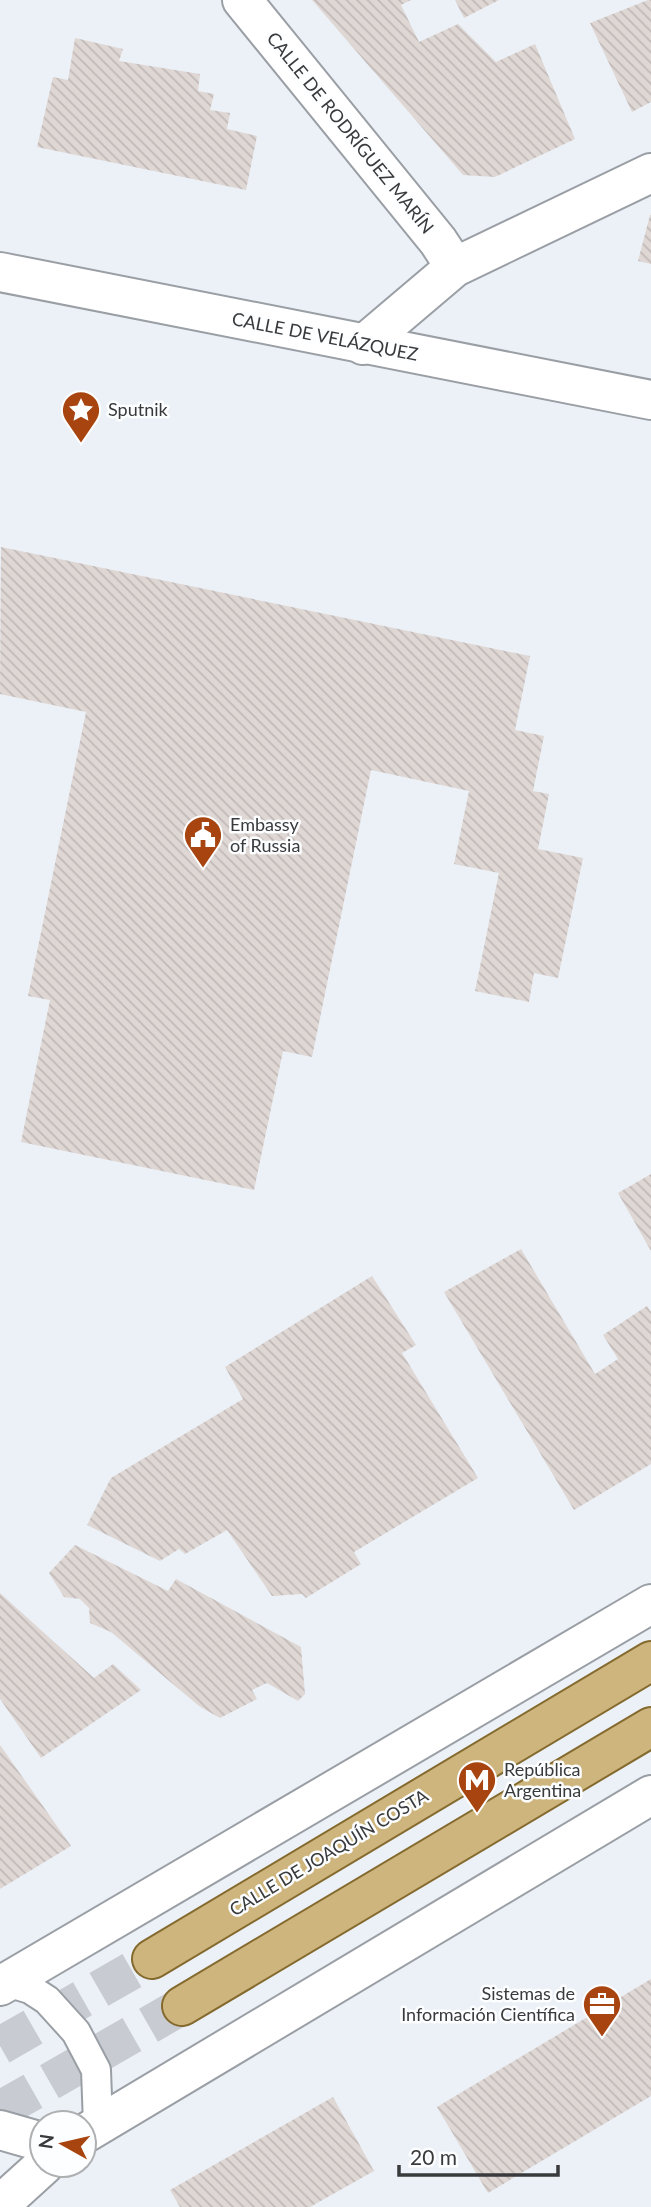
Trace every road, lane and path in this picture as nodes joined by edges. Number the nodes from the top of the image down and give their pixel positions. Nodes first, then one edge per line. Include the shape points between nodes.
1 (242, 0) edge
2 (651, 173) edge
3 (456, 267) junction
4 (0, 272) edge
5 (363, 345) junction
6 (650, 401) edge
7 (651, 1604) edge
8 (651, 1661) edge
9 (651, 1727) edge
10 (651, 1795) edge
11 (152, 1959) tunnel mouth
12 (4, 1984) edge
13 (182, 2006) tunnel mouth
14 (93, 2109) edge
15 (98, 2125) edge
16 (0, 2130) edge
17 (28, 2138) edge
18 (29, 2179) edge
19 (0, 2205) edge

1 - 3 street, CALLE DE RODRÍGUEZ MARÍN
2 - 3 street
3 - 5 street
4 - 5 street, CALLE DE VELÁZQUEZ
5 - 6 street, CALLE DE VELÁZQUEZ
7 - 12 street
8 - 11 main road, CALLE DE JOAQUÍN COSTA
9 - 13 main road
10 - 15 street
12 - 14 lane via 30,1989 47,2000 76,2032 96,2070
16 - 17 street
18 - 19 street

